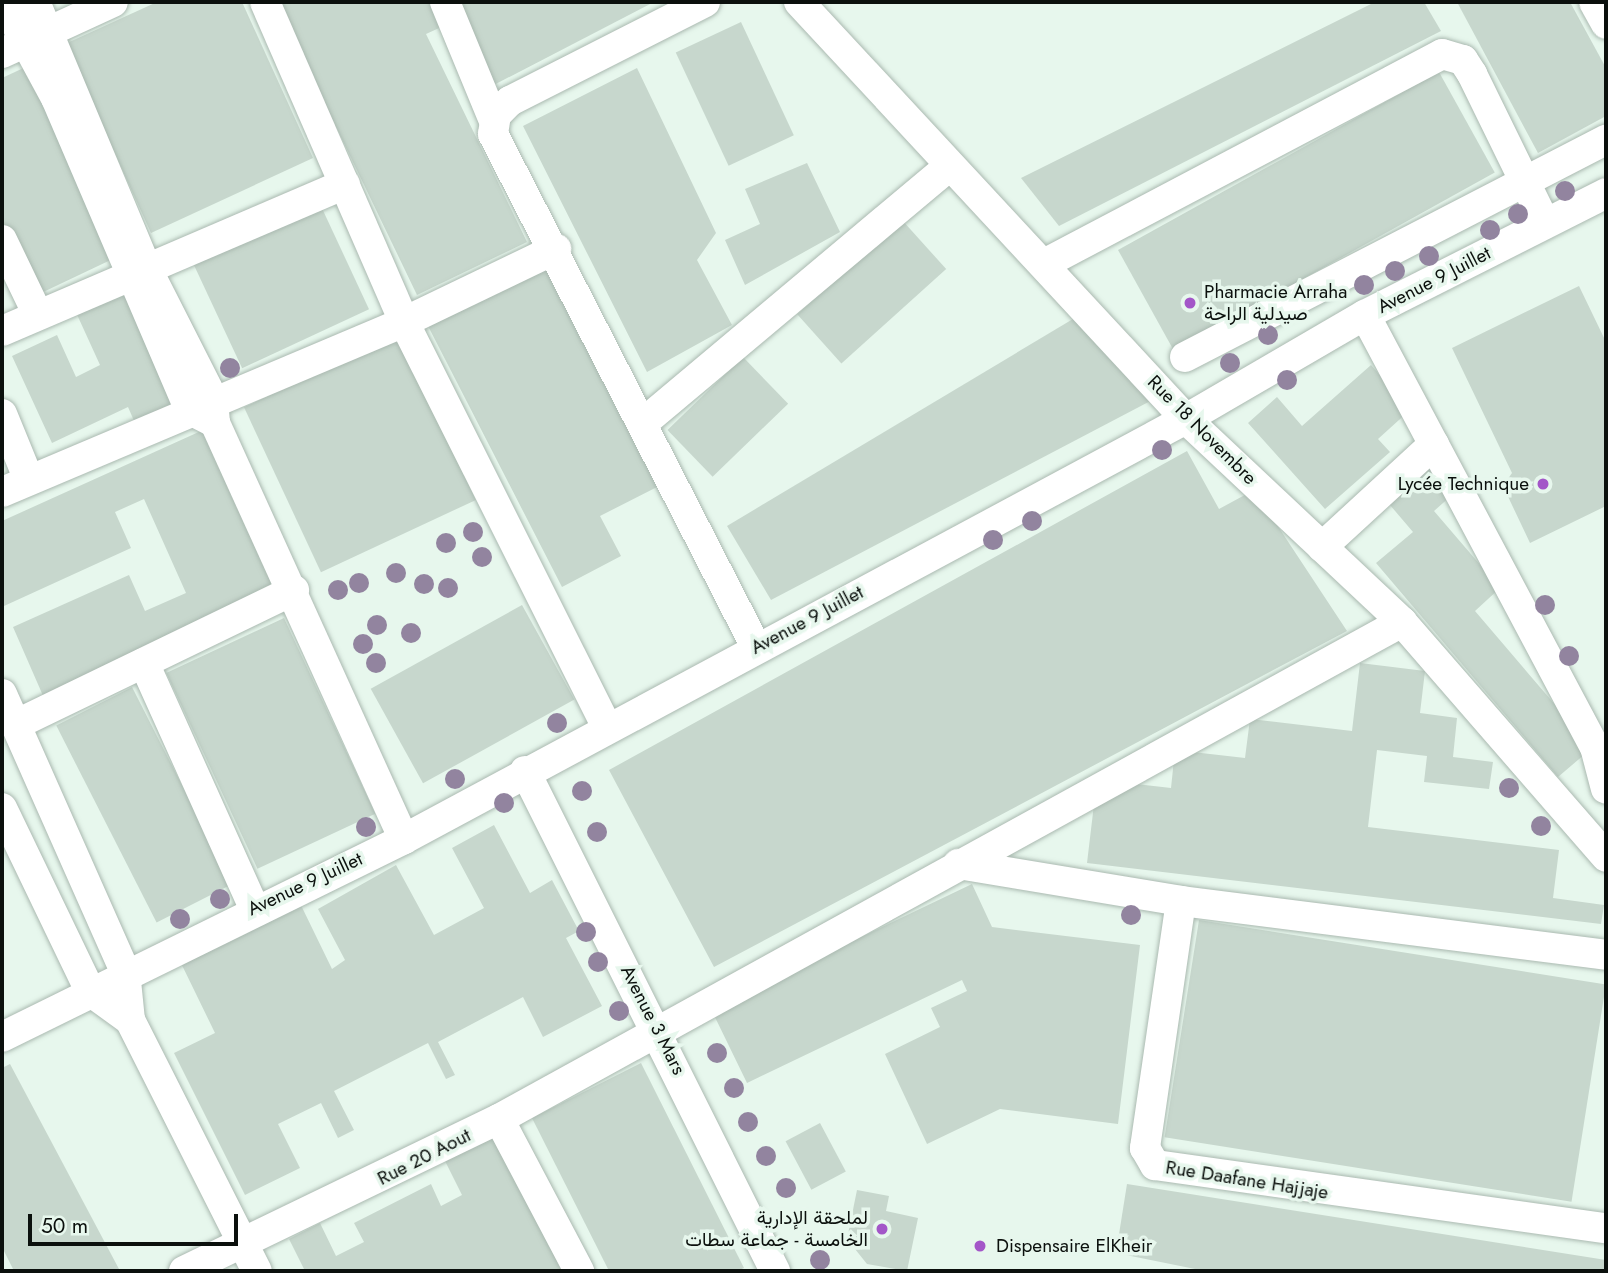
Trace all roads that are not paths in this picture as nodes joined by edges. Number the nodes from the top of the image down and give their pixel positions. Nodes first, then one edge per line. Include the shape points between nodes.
1 (4, 2) edge
2 (35, 2) edge
3 (113, 2) edge
4 (265, 2) edge
5 (445, 2) edge
6 (705, 2) edge
7 (799, 2) edge
8 (1594, 2) edge
9 (1606, 24) edge
10 (26, 42) edge
11 (494, 121) junction
12 (1606, 141) edge
13 (949, 166) junction
14 (1525, 181) junction
15 (345, 184) junction
16 (1606, 193) edge
17 (1545, 223) junction
18 (2, 240) edge
19 (556, 249) junction
20 (1044, 264) junction
21 (139, 270) junction
22 (1365, 315) junction
23 (38, 316) junction
24 (404, 322) junction
25 (2, 331) edge
26 (1185, 356) dead end
27 (206, 411) junction
28 (2, 414) edge
29 (1186, 419) junction
30 (643, 423) junction
31 (1434, 444) junction
32 (29, 480) junction
33 (2, 492) edge
34 (1322, 547) junction
35 (294, 590) junction
36 (1402, 622) junction
37 (756, 647) junction
38 (144, 663) junction
39 (2, 694) edge
40 (15, 725) junction
41 (607, 727) junction
42 (525, 771) junction
43 (1606, 789) edge
44 (54, 814) junction
45 (5, 825) edge
46 (404, 839) junction
47 (1604, 846) edge
48 (958, 864) junction
49 (1181, 901) junction
50 (254, 908) junction
51 (1606, 955) edge
52 (125, 971) junction
53 (90, 991) junction
54 (130, 1020) junction
55 (660, 1032) junction
56 (2, 1037) edge
57 (499, 1119) junction
58 (1606, 1228) edge
59 (241, 1242) junction
60 (184, 1271) edge
61 (257, 1271) edge
62 (579, 1271) edge
63 (775, 1271) edge

1 - 10 street
2 - 10 street
3 - 10 street
4 - 15 street
5 - 11 street
6 - 11 street via 526,91
7 - 13 street, Rue 18 Novembre
8 - 9 street
10 - 21 street
11 - 19 street via 497,145
12 - 14 street
13 - 20 street, Rue 18 Novembre
13 - 30 street
14 - 17 street
14 - 20 street via 1463,60 1429,56
14 - 26 street
15 - 21 street
15 - 24 street
16 - 17 street, Avenue 9 Juillet
17 - 22 street, Avenue 9 Juillet
18 - 23 street
19 - 24 street
19 - 30 street
20 - 29 street, Rue 18 Novembre
21 - 23 street
21 - 27 street
22 - 29 street, Avenue 9 Juillet
22 - 31 street
23 - 25 street
24 - 27 street
24 - 41 street
27 - 32 street
27 - 35 street
28 - 32 street
29 - 34 street, Rue 18 Novembre
29 - 37 street, Avenue 9 Juillet
30 - 37 street
31 - 34 street
31 - 43 street via 1595,747
32 - 33 street
34 - 36 street, Rue 18 Novembre
35 - 38 street
35 - 46 street
36 - 47 street, Rue 18 Novembre
36 - 48 street, Rue 20 Aout
37 - 41 street, Avenue 9 Juillet
38 - 40 street
38 - 50 street
39 - 40 street
40 - 44 street
41 - 42 street, Avenue 9 Juillet
42 - 46 street, Avenue 9 Juillet
42 - 55 street, Avenue 3 Mars
44 - 45 street
44 - 52 street
45 - 53 street
46 - 50 street, Avenue 9 Juillet
48 - 49 street
48 - 55 street, Rue 20 Aout
49 - 51 street
49 - 58 street, Rue Daafane Hajjaje via 1145,1148 1155,1165
50 - 52 street, Avenue 9 Juillet
52 - 53 street, Avenue 9 Juillet
52 - 54 street
53 - 54 street
53 - 56 street, Avenue 9 Juillet
54 - 59 street
55 - 57 street, Rue 20 Aout
55 - 63 street, Avenue 3 Mars
57 - 59 street, Rue 20 Aout
57 - 62 street
59 - 60 street, Rue 20 Aout
59 - 61 street

